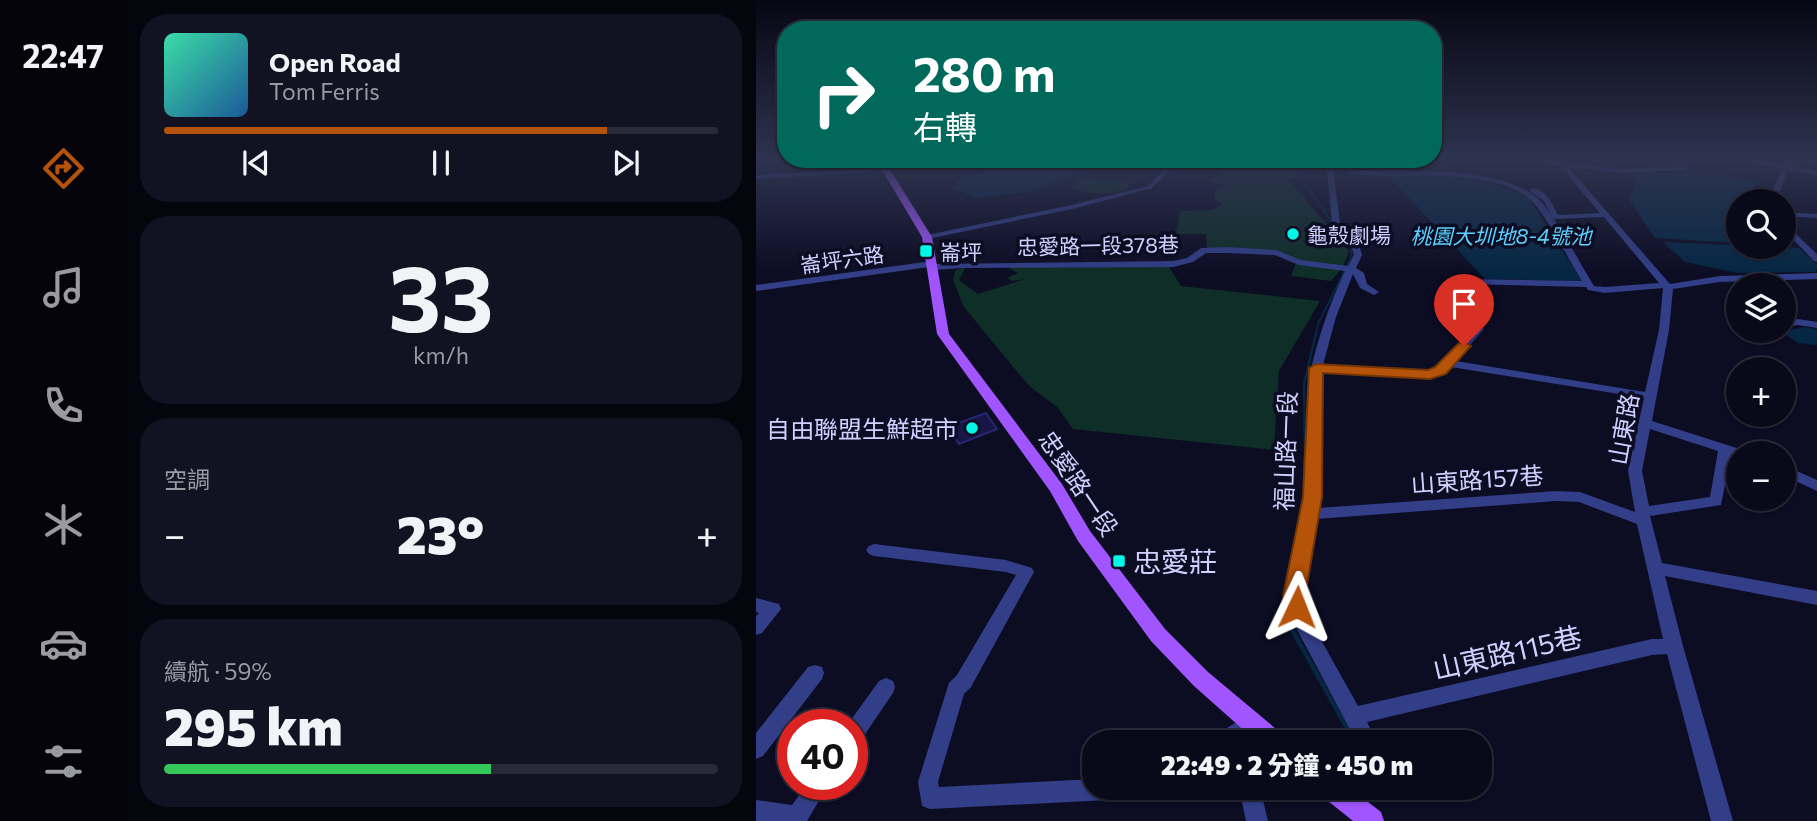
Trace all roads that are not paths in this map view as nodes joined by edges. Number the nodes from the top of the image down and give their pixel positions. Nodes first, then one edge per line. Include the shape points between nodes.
1 (904, 198) edge
2 (1106, 198) edge
3 (1333, 198) edge
4 (1532, 198) edge
5 (1544, 198) edge
6 (1592, 198) edge
7 (1607, 215) junction
8 (1796, 215) edge
9 (1817, 216) edge
10 (928, 237) junction
11 (1796, 237) edge
12 (1817, 259) edge
13 (932, 265) junction
14 (1347, 269) junction
15 (1815, 277) edge
16 (1468, 282) dead end
17 (1587, 284) junction
18 (1667, 286) junction
19 (756, 288) edge
20 (1374, 292) dead end
21 (1796, 322) edge
22 (1817, 325) edge
23 (1479, 328) dead end
24 (1447, 363) junction
25 (1316, 368) junction
26 (1651, 396) junction
27 (1646, 423) junction
28 (1726, 449) edge
29 (1726, 468) edge
30 (1796, 476) edge
31 (1817, 486) edge
32 (1311, 514) junction
33 (1643, 516) junction
34 (874, 550) dead end
35 (1657, 568) junction
36 (1817, 598) edge
37 (756, 605) edge
38 (756, 628) edge
39 (1674, 646) junction
40 (815, 673) dead end
41 (886, 687) dead end
42 (868, 713) edge
43 (1353, 716) junction
44 (1249, 730) edge
45 (1361, 730) edge
46 (756, 749) edge
47 (1082, 790) edge
48 (808, 800) edge
49 (1253, 800) edge
50 (1350, 800) edge
51 (756, 811) edge
52 (1257, 821) edge
53 (1372, 821) edge
54 (1722, 821) edge

1 - 10 main road
2 - 10 street
3 - 14 street, 福山路一段 via 1336,223 1355,244 1358,255
4 - 17 street
5 - 7 street via 1559,218
6 - 7 street
7 - 18 street
8 - 9 street
10 - 13 main road, 忠愛路一段
11 - 12 street
13 - 14 street, 忠愛路一段378巷 via 1173,264 1210,249 1276,253 1312,265
13 - 19 street, 崙坪六路
13 - 44 main road, 忠愛路一段 via 943,334 1158,635
14 - 20 street via 1359,273 1363,286
14 - 25 street, 福山路一段
15 - 18 street via 1720,279
16 - 17 street
17 - 18 street via 1605,290
18 - 26 street, 山東路
21 - 22 street
23 - 24 street
24 - 25 street via 1430,375
24 - 26 street
25 - 32 street, 福山路一段
26 - 27 street, 山東路
27 - 28 street
27 - 33 street, 山東路 via 1635,471
29 - 33 street via 1716,501
30 - 31 street
32 - 33 street, 山東路157巷 via 1580,497
32 - 43 street, 福山路一段 via 1294,596 1303,624
33 - 35 street, 山東路
34 - 47 street via 1026,572 956,689 928,782 930,798
35 - 36 street
35 - 39 street, 山東路
37 - 38 street via 773,610
39 - 43 street, 山東路115巷
39 - 54 street, 山東路
40 - 46 street
41 - 42 street
43 - 45 street, 福山路一段
48 - 51 street via 797,817
49 - 52 street
50 - 53 main road

